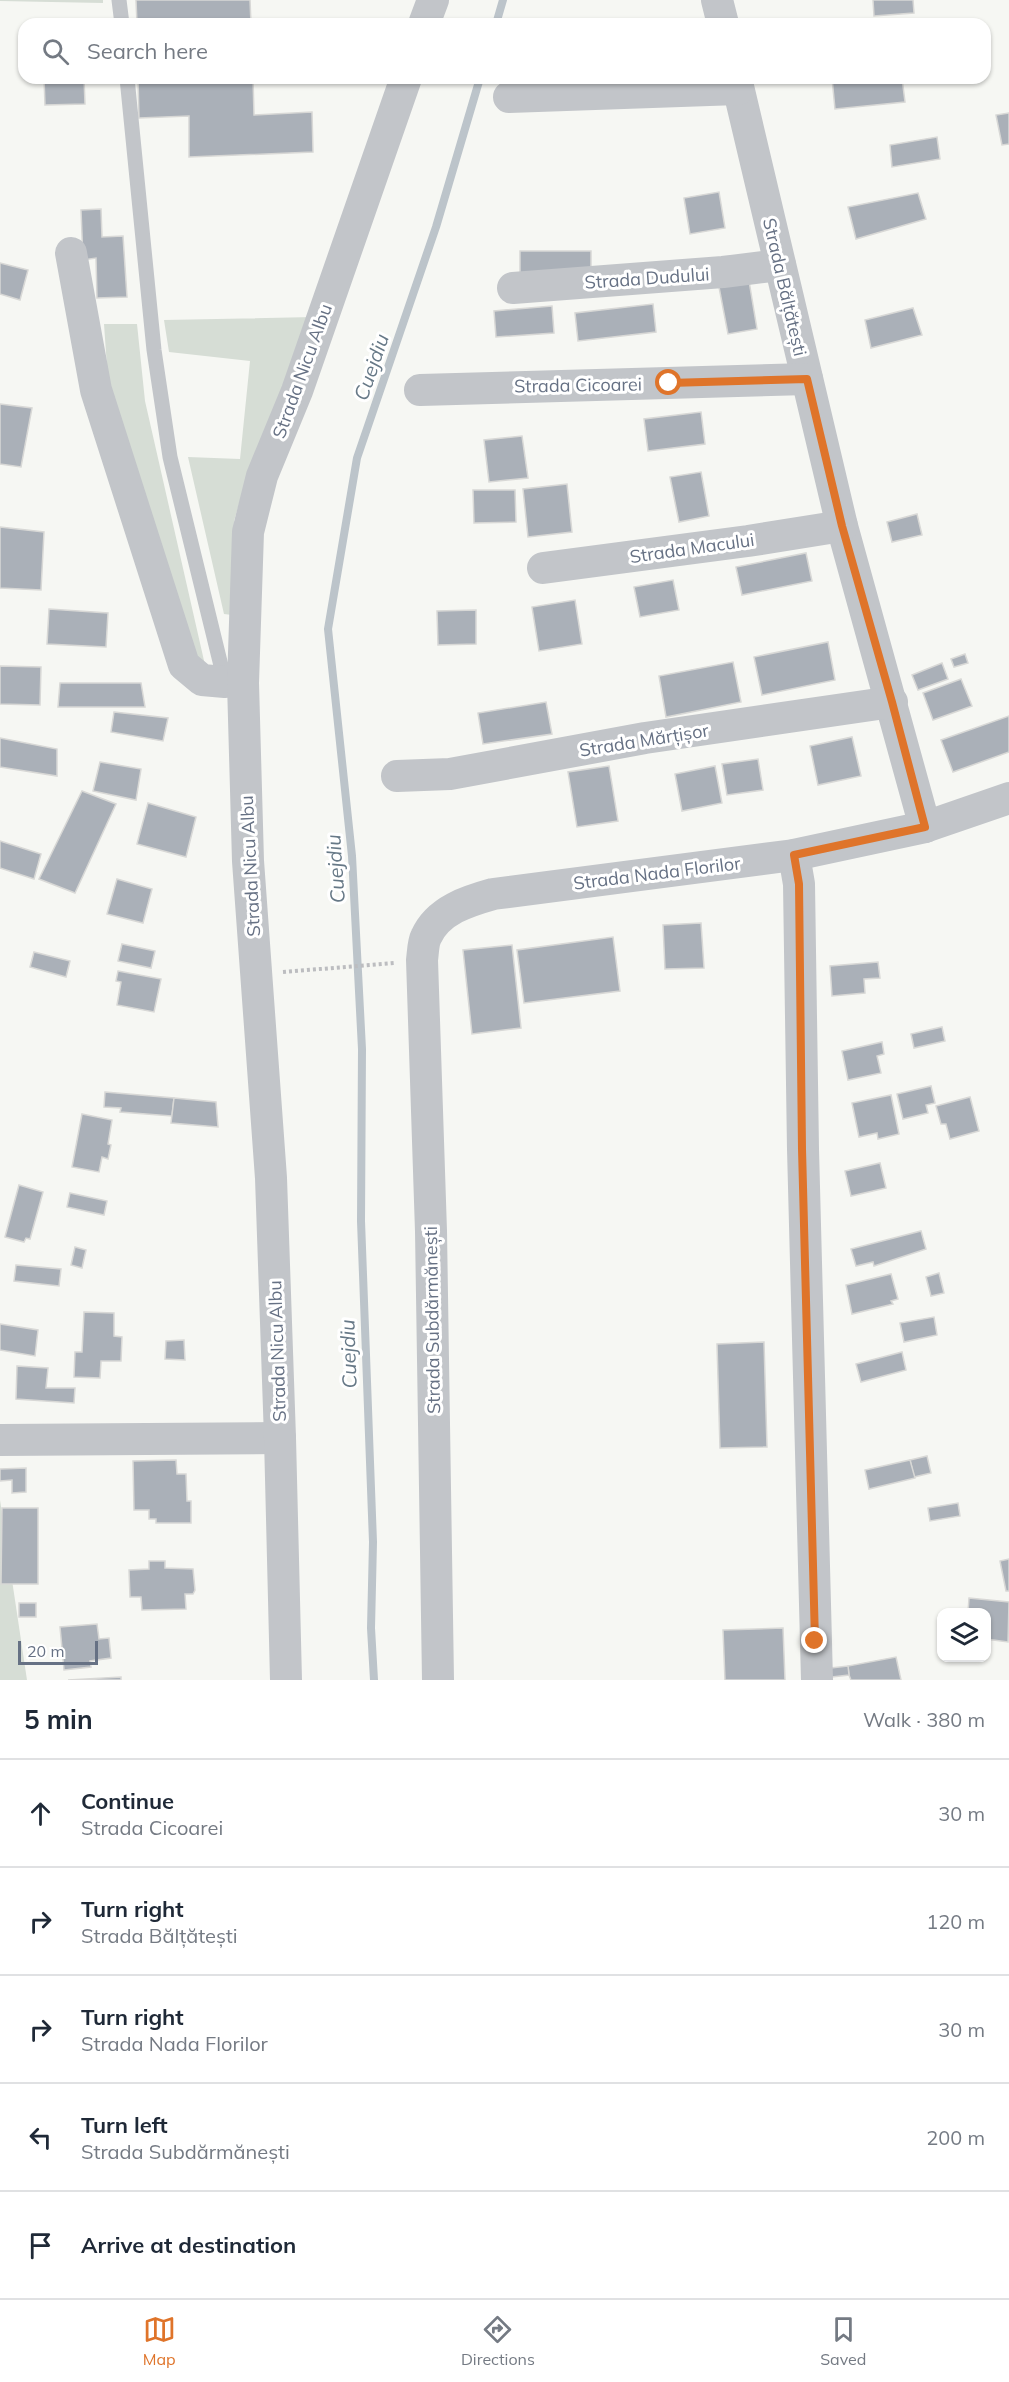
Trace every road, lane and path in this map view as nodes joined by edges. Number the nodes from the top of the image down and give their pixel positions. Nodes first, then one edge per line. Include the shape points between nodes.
1 (119, 0) edge
2 (433, 0) edge
3 (717, 0) edge
4 (121, 18) edge
5 (426, 18) edge
6 (722, 18) edge
7 (128, 84) edge
8 (404, 84) edge
9 (721, 84) edge
10 (737, 84) edge
11 (509, 97) dead end
12 (71, 254) dead end
13 (780, 265) junction
14 (513, 288) dead end
15 (807, 379) junction
16 (420, 390) dead end
17 (842, 526) junction
18 (543, 568) dead end
19 (234, 682) junction
20 (892, 702) junction
21 (397, 776) dead end
22 (1009, 798) edge
23 (925, 827) junction
24 (794, 855) junction
25 (422, 960) joint
26 (370, 966) dead end
27 (255, 974) junction
28 (280, 1438) junction
29 (0, 1440) edge
30 (285, 1680) edge
31 (438, 1680) edge
32 (818, 1680) edge

1 - 4 lane
2 - 5 street
3 - 6 street
7 - 19 lane via 154,350 170,457
8 - 19 street, Strada Nicu Albu via 297,391 262,476 248,532
9 - 11 street
10 - 13 street, Strada Bălțătești
12 - 19 street via 96,390 184,665 201,680
13 - 14 street, Strada Dudului
13 - 15 street, Strada Bălțătești
15 - 16 street, Strada Cicoarei
15 - 17 street, Strada Bălțătești
17 - 18 street, Strada Macului
17 - 20 street, Strada Bălțătești
19 - 27 street, Strada Nicu Albu
20 - 21 street, Strada Mărțișor via 645,738 450,774
20 - 23 street, Strada Bălțătești
22 - 23 street
23 - 24 street, Strada Nada Florilor
24 - 25 street, Strada Nada Florilor via 484,897 459,904 426,937
24 - 32 street via 799,884 802,1149
25 - 31 street, Strada Subdărmănești
26 - 27 path
27 - 28 street, Strada Nicu Albu via 271,1178
28 - 29 street
28 - 30 street, Strada Nicu Albu

